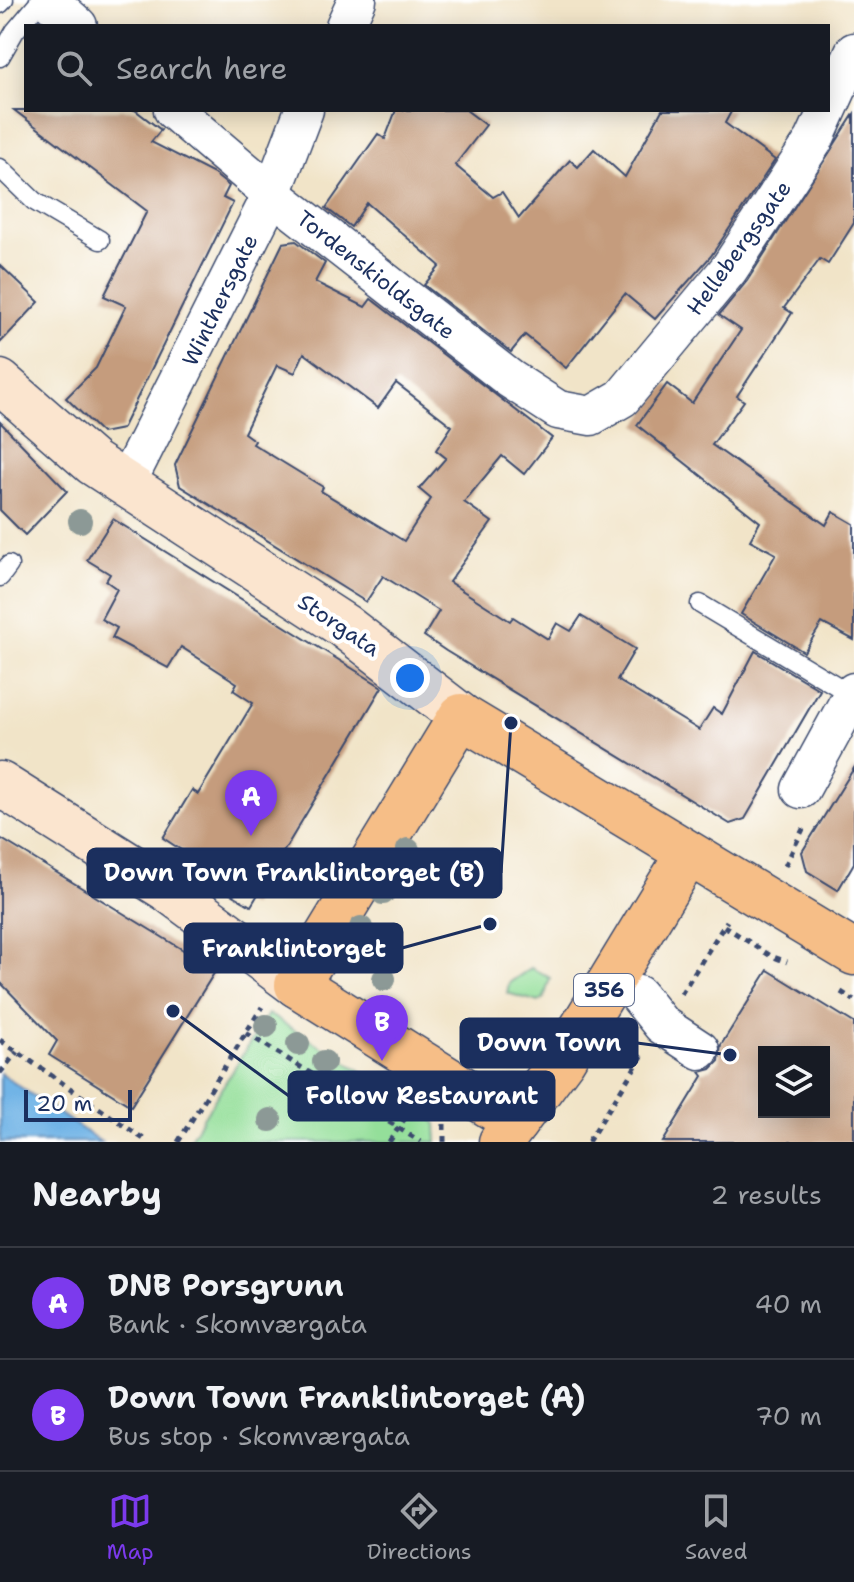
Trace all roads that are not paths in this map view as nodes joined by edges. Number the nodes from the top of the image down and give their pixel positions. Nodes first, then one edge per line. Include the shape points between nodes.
1 (4, 0) edge
2 (41, 0) edge
3 (49, 0) edge
4 (357, 0) edge
5 (0, 4) edge
6 (76, 24) edge
7 (346, 24) edge
8 (854, 52) edge
9 (0, 57) edge
10 (830, 105) edge
11 (175, 112) edge
12 (303, 112) edge
13 (827, 112) edge
14 (0, 168) edge
15 (272, 194) junction
16 (100, 240) dead end
17 (0, 382) edge
18 (591, 416) joint
19 (126, 484) junction
20 (700, 604) dead end
21 (853, 694) edge
22 (461, 716) junction
23 (0, 784) edge
24 (801, 789) dead end
25 (688, 854) junction
26 (854, 953) edge
27 (282, 992) junction
28 (638, 995) dead end
29 (700, 1050) dead end
30 (508, 1132) edge

1 - 5 lane
2 - 9 lane
3 - 6 street
4 - 7 street
8 - 10 street, Hellebergsgate
11 - 15 street, Tordenskioldsgate
12 - 15 street, Winthersgate
13 - 18 street, Hellebergsgate via 729,269 622,398
14 - 16 lane via 34,201
15 - 18 street, Tordenskioldsgate via 510,379 558,410
15 - 19 street, Winthersgate
17 - 19 street, Storgata via 93,463
19 - 22 street, Storgata via 344,626
20 - 21 lane
21 - 24 street
22 - 25 main road, Storgata
22 - 27 main road
23 - 27 street via 167,889
25 - 26 main road, Storgata
25 - 30 main road, 356 via 563,1059
27 - 30 main road, 356
28 - 29 street via 662,1025

